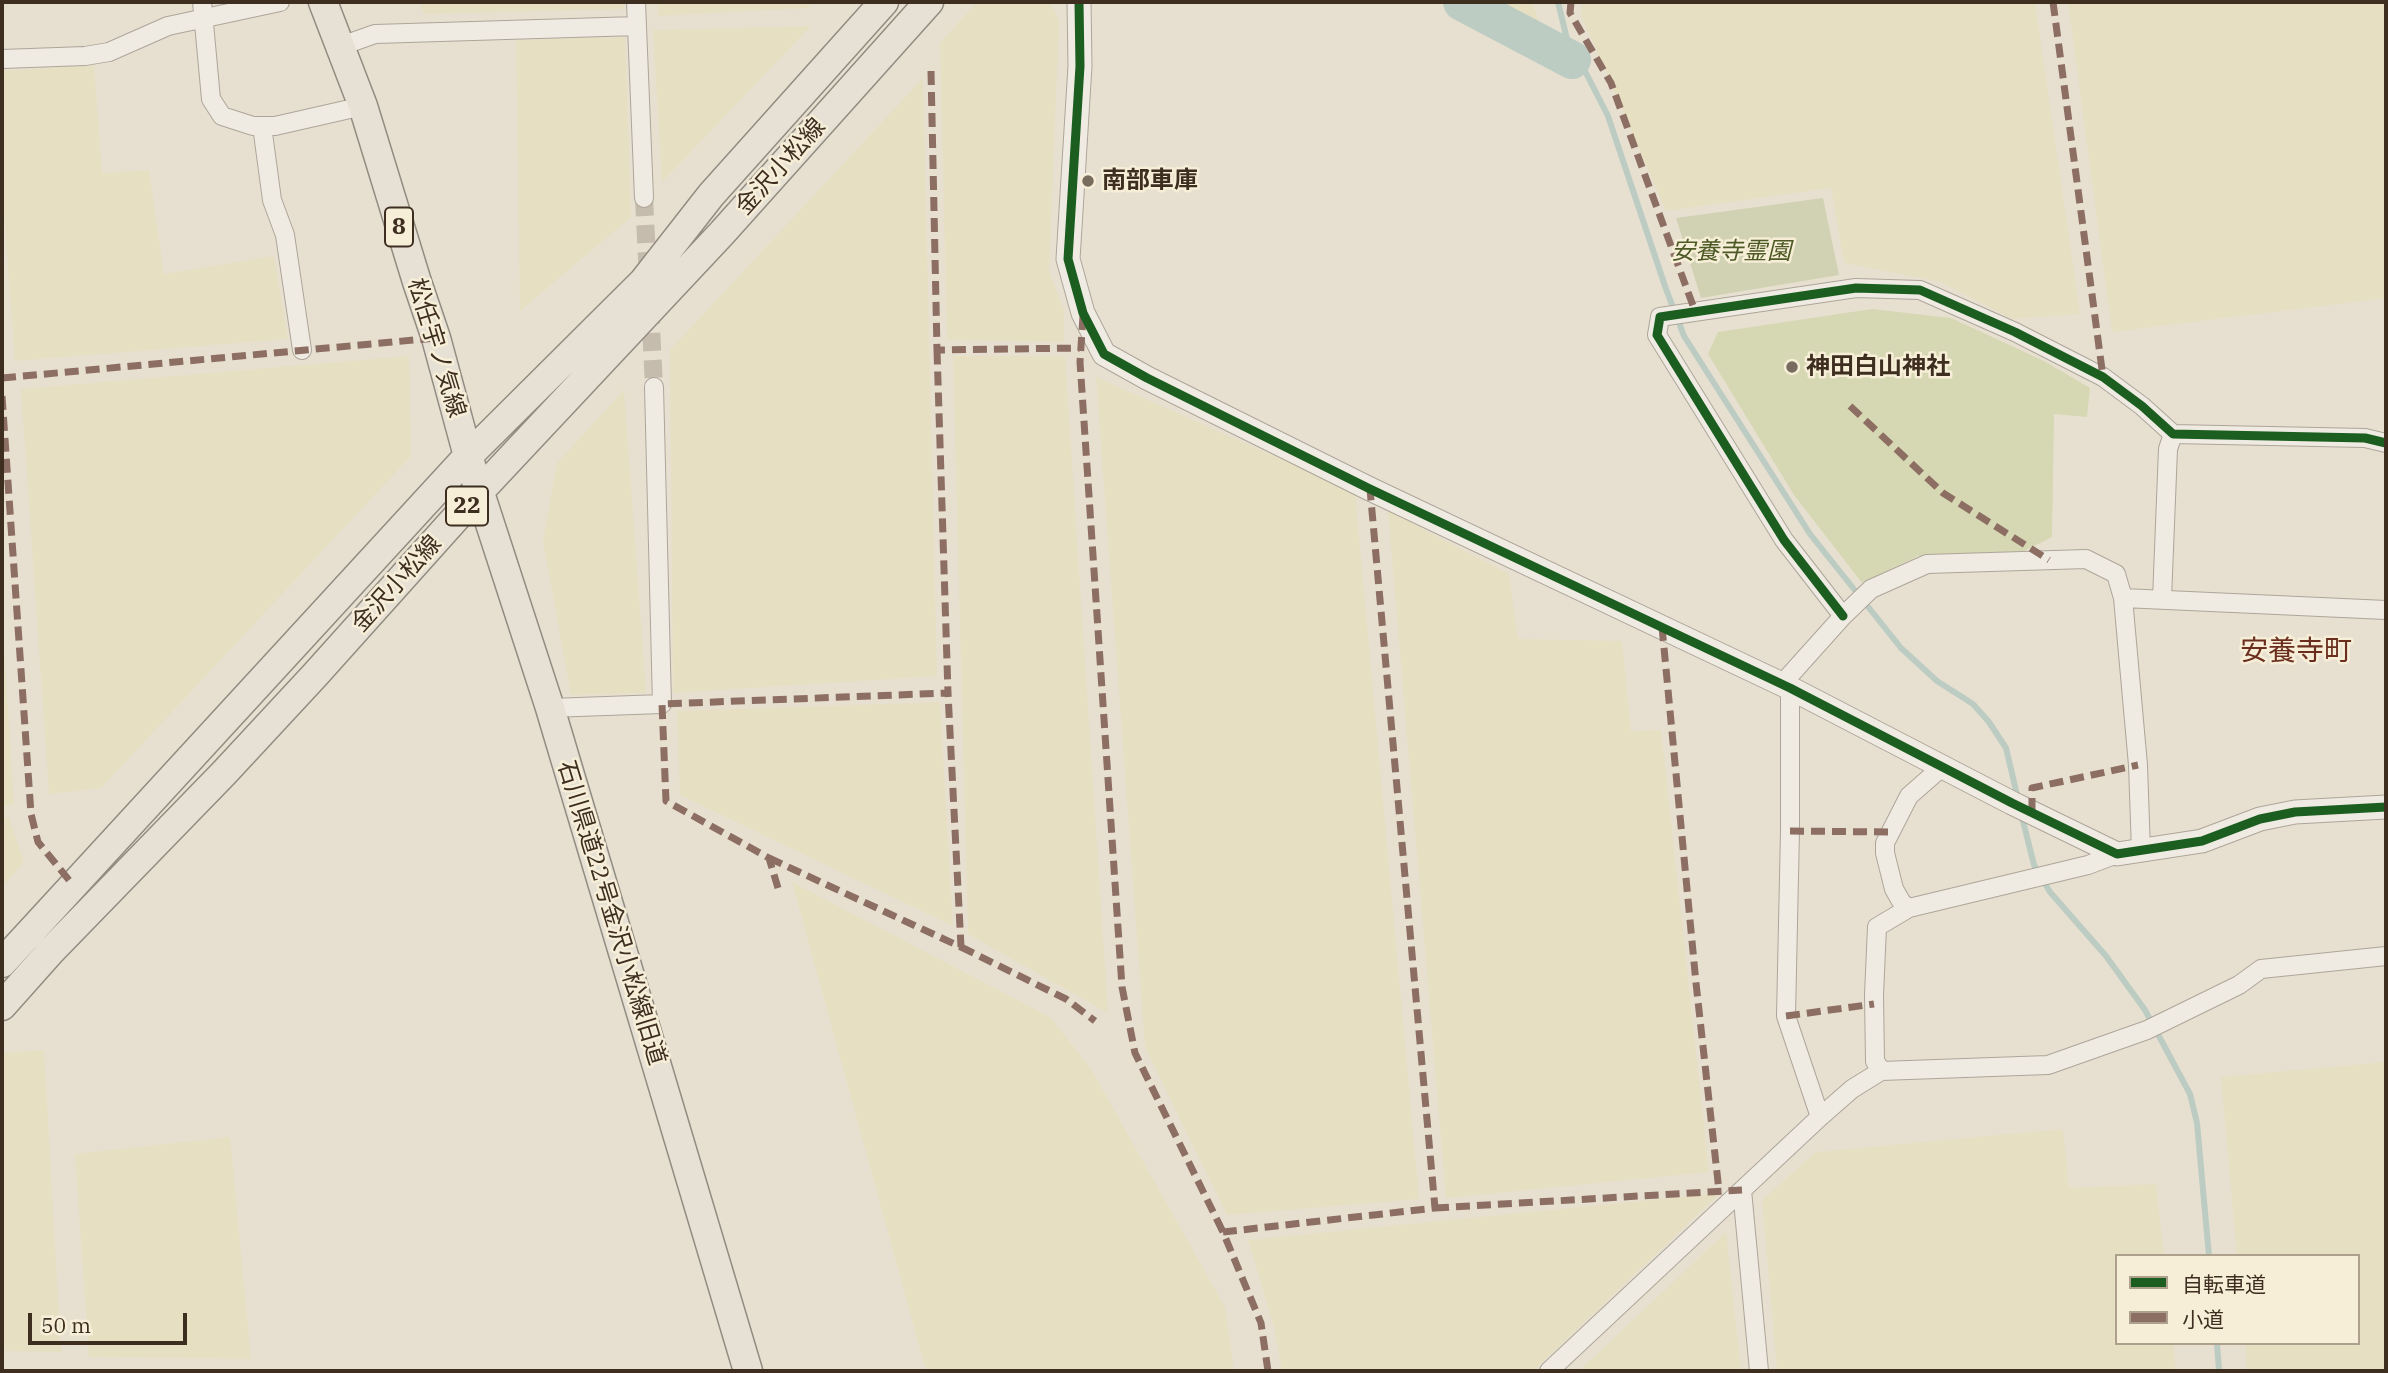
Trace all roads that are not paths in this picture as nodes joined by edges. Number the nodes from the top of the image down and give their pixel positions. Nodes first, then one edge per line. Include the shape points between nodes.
1 (280, 2) edge
2 (323, 2) edge
3 (636, 2) edge
4 (884, 2) edge
5 (929, 2) edge
6 (1079, 2) edge
7 (203, 10) edge
8 (637, 26) junction
9 (341, 46) junction
10 (2, 59) edge
11 (363, 106) junction
12 (262, 125) junction
13 (644, 198) tunnel mouth
14 (302, 350) dead end
15 (654, 387) tunnel mouth
16 (2173, 434) junction
17 (2386, 443) edge
18 (468, 456) junction
19 (480, 491) junction
20 (2123, 598) junction
21 (2162, 599) junction
22 (2386, 610) edge
23 (1848, 612) junction
24 (1786, 686) junction
25 (550, 708) junction
26 (1942, 767) junction
27 (2386, 807) edge
28 (2141, 850) junction
29 (2117, 854) junction
30 (1909, 908) junction
31 (2386, 956) edge
32 (2, 963) edge
33 (2, 1006) edge
34 (1881, 1071) junction
35 (1820, 1116) junction
36 (1742, 1190) junction
37 (748, 1371) edge
38 (1549, 1371) edge
39 (1759, 1371) edge

1 - 7 street
2 - 9 main road, 松任宇ノ気線 / 8
3 - 8 street
4 - 18 main road, 金沢小松線 / 22 via 719,185 643,282
5 - 19 main road, 金沢小松線 / 22 via 722,233
6 - 24 street via 1080,66 1068,259 1083,313 1104,354 1370,489
7 - 10 street via 109,52
7 - 12 street via 211,99 222,116
8 - 9 street via 375,34
8 - 13 street
9 - 11 main road, 松任宇ノ気線 / 8
11 - 12 street
11 - 18 main road, 松任宇ノ気線 / 8
12 - 14 street
15 - 25 street via 662,704
16 - 17 street via 2365,438
16 - 21 street via 2168,449
16 - 23 street via 2103,377 1920,290 1856,288 1660,317 1657,335 1784,540
18 - 19 main road, 石川県道22号金沢小松線旧道 / 22
18 - 32 main road, 金沢小松線 / 22
19 - 25 main road, 石川県道22号金沢小松線旧道 / 22
19 - 33 main road, 金沢小松線 / 22 via 260,734
20 - 21 street
20 - 23 street via 2116,574 2087,559 1927,564 1871,590
20 - 28 street
21 - 22 street
23 - 24 street
24 - 26 street
24 - 35 street via 1790,831 1786,1016
25 - 37 main road, 石川県道22号金沢小松線旧道 / 22
26 - 29 street
26 - 30 street via 1909,796 1885,843 1894,890
27 - 28 street via 2295,812 2260,819 2202,841
28 - 29 street
29 - 30 street
30 - 34 street via 1877,927 1875,1061
31 - 34 street via 2261,969 2239,985 2155,1026 2048,1065
34 - 35 street
35 - 36 street
36 - 38 street
36 - 39 street

